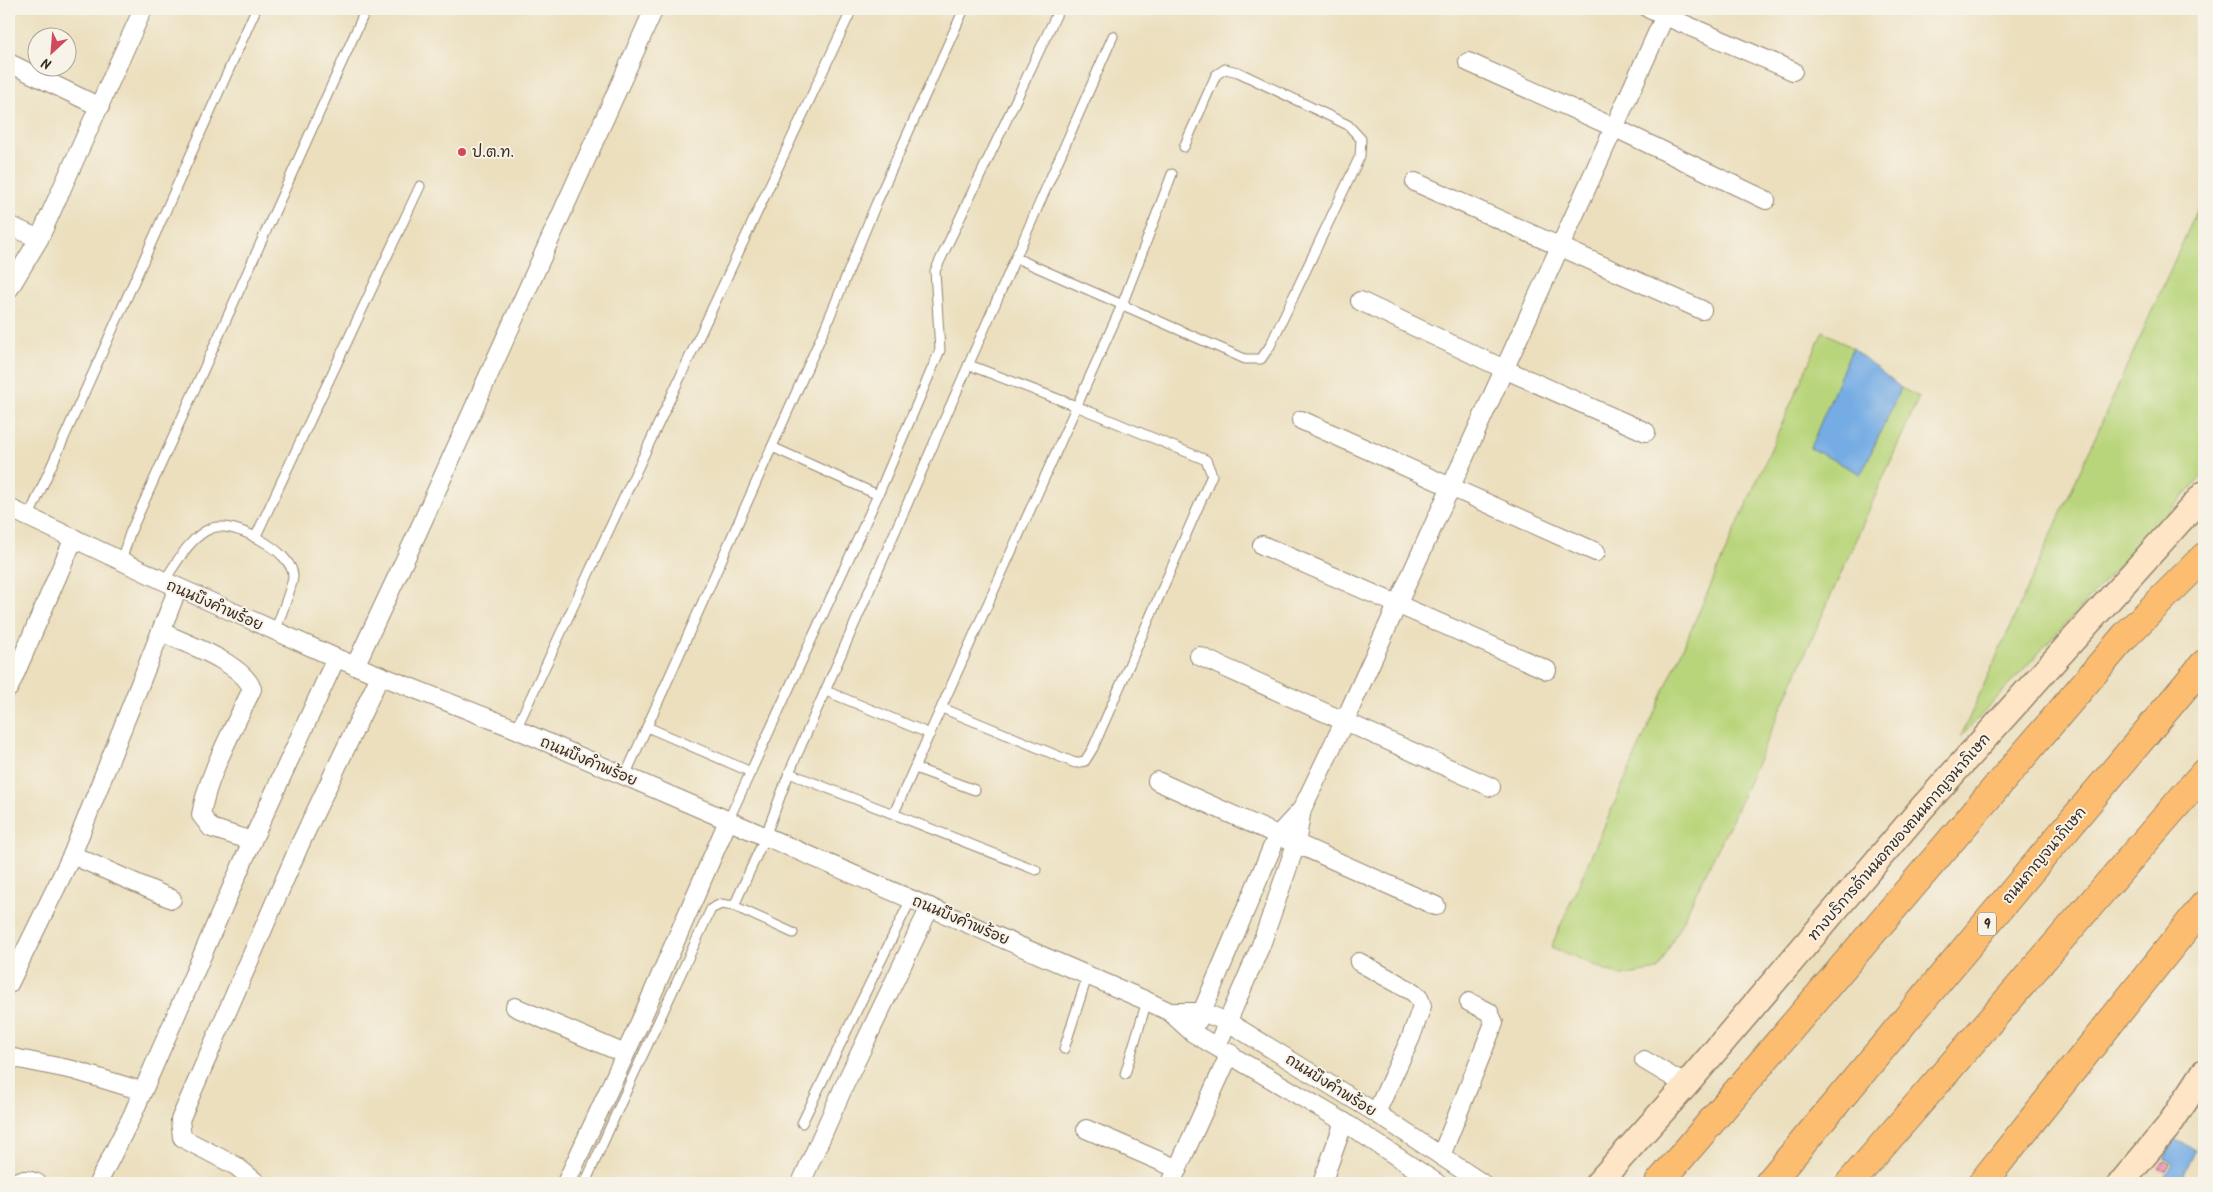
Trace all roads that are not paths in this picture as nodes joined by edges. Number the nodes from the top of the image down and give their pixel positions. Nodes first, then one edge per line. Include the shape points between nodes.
1 (144, 9) edge
2 (256, 9) edge
3 (366, 9) edge
4 (654, 9) edge
5 (852, 9) edge
6 (964, 9) edge
7 (1059, 9) edge
8 (1663, 10) edge
9 (1113, 36) dead end
10 (1468, 62) dead end
11 (9, 63) edge
12 (1793, 71) dead end
13 (100, 107) junction
14 (1613, 127) junction
15 (1184, 147) dead end
16 (1172, 174) dead end
17 (1415, 182) dead end
18 (420, 186) dead end
19 (1766, 200) dead end
20 (9, 225) edge
21 (39, 239) junction
22 (1559, 247) junction
23 (1016, 258) junction
24 (9, 289) edge
25 (1360, 302) dead end
26 (1122, 305) junction
27 (1702, 310) dead end
28 (969, 365) junction
29 (1504, 369) junction
30 (1076, 406) junction
31 (1301, 420) dead end
32 (1646, 432) dead end
33 (772, 447) junction
34 (1451, 486) junction
35 (2204, 494) edge
36 (878, 495) junction
37 (9, 508) edge
38 (29, 516) junction
39 (74, 538) junction
40 (255, 538) junction
41 (1262, 545) dead end
42 (1596, 552) dead end
43 (2204, 558) edge
44 (121, 561) junction
45 (171, 585) junction
46 (1398, 604) junction
47 (161, 632) junction
48 (275, 632) junction
49 (1199, 656) dead end
50 (336, 658) junction
51 (2204, 664) edge
52 (355, 666) junction
53 (1547, 670) dead end
54 (380, 676) junction
55 (9, 688) edge
56 (826, 691) junction
57 (942, 708) junction
58 (1344, 722) junction
59 (647, 727) junction
60 (516, 729) junction
61 (930, 734) junction
62 (915, 768) junction
63 (751, 772) junction
64 (789, 773) junction
65 (2204, 773) edge
66 (625, 776) junction
67 (1157, 781) dead end
68 (1491, 787) dead end
69 (975, 790) dead end
70 (1302, 809) junction
71 (894, 813) junction
72 (728, 821) junction
73 (1277, 836) junction
74 (765, 837) junction
75 (252, 841) junction
76 (1296, 844) junction
77 (72, 855) junction
78 (1036, 870) dead end
79 (172, 899) dead end
80 (911, 899) junction
81 (2204, 905) edge
82 (734, 906) junction
83 (1436, 906) dead end
84 (930, 907) junction
85 (793, 933) dead end
86 (1236, 935) junction
87 (1261, 945) junction
88 (1359, 962) dead end
89 (1088, 974) junction
90 (9, 984) edge
91 (1147, 1001) junction
92 (1469, 1002) dead end
93 (515, 1007) dead end
94 (1170, 1012) junction
95 (1202, 1012) junction
96 (1228, 1022) junction
97 (1193, 1033) junction
98 (1064, 1050) dead end
99 (1223, 1050) junction
100 (625, 1054) junction
101 (9, 1056) edge
102 (1644, 1060) dead end
103 (2204, 1072) edge
104 (1125, 1074) dead end
105 (1686, 1085) junction
106 (142, 1091) junction
107 (1376, 1113) junction
108 (1344, 1122) junction
109 (802, 1124) dead end
110 (1086, 1129) dead end
111 (1441, 1156) junction
112 (1174, 1176) edge
113 (14, 1183) edge
114 (37, 1183) edge
115 (98, 1183) edge
116 (257, 1183) edge
117 (566, 1183) edge
118 (585, 1183) edge
119 (801, 1183) edge
120 (1322, 1183) edge
121 (1437, 1183) edge
122 (1482, 1183) edge
123 (1598, 1183) edge
124 (1659, 1183) edge
125 (1769, 1183) edge
126 (1850, 1183) edge
127 (1982, 1183) edge
128 (2121, 1183) edge

1 - 13 street
2 - 38 lane
3 - 44 lane via 130,533
4 - 52 street
5 - 60 lane
6 - 33 lane
7 - 36 lane via 935,271 940,350
8 - 12 street
8 - 14 street
9 - 23 lane
10 - 14 street
11 - 13 street
13 - 21 street
14 - 19 street
14 - 22 street
15 - 26 lane via 1216,75 1225,69 1238,72 1348,125 1361,139 1360,156 1261,359 1245,359
16 - 26 lane
17 - 22 street
18 - 40 lane
20 - 21 street
21 - 24 street
22 - 27 street
22 - 29 street
23 - 26 lane
23 - 28 lane
25 - 29 street
26 - 30 lane
28 - 30 lane
28 - 56 lane
29 - 32 street
29 - 34 street
30 - 57 lane
30 - 57 lane via 1206,460 1212,475 1093,748 1085,761 1075,763
31 - 34 street
33 - 36 lane
33 - 59 lane
34 - 42 street
34 - 46 street
35 - 105 main road, ทางบริการด้านนอกของถนนกาญจนาภิเษก via 1921,809
36 - 63 lane
37 - 38 street, ถนนบึงคำพร้อย
38 - 39 street, ถนนบึงคำพร้อย
39 - 44 street, ถนนบึงคำพร้อย
39 - 55 street
40 - 45 lane via 224,525 211,528 198,537
40 - 48 lane via 269,544 286,558 293,576
41 - 46 street
43 - 124 highway via 2126,635
44 - 45 street, ถนนบึงคำพร้อย
45 - 47 street
45 - 48 street, ถนนบึงคำพร้อย
46 - 53 street
46 - 58 street
47 - 75 street via 227,664 250,684 252,689 212,775 201,815 211,828
47 - 77 street
48 - 50 street, ถนนบึงคำพร้อย
49 - 58 street
50 - 52 street, ถนนบึงคำพร้อย
50 - 75 street
51 - 125 highway, ถนนกาญจนาภิเษก / 9
52 - 54 street, ถนนบึงคำพร้อย
54 - 60 street, ถนนบึงคำพร้อย
54 - 116 street via 301,842 180,1120 182,1137 236,1166
56 - 61 lane
56 - 64 lane
57 - 61 lane
58 - 68 street
58 - 70 street
59 - 63 lane
59 - 66 lane
60 - 66 street, ถนนบึงคำพร้อย
61 - 62 lane
62 - 69 lane
62 - 71 lane
63 - 72 lane
64 - 71 lane
64 - 74 lane
65 - 126 highway
66 - 72 street, ถนนบึงคำพร้อย
67 - 73 street
70 - 73 street
70 - 76 street
71 - 78 lane
72 - 74 street, ถนนบึงคำพร้อย
72 - 100 street
73 - 76 street
73 - 86 street
74 - 80 street, ถนนบึงคำพร้อย
74 - 82 lane
75 - 106 street
76 - 83 street
76 - 87 street
77 - 79 street
77 - 90 street
80 - 84 street, ถนนบึงคำพร้อย
80 - 109 lane
81 - 127 highway
82 - 85 lane
82 - 118 lane via 720,904 711,909
84 - 89 street, ถนนบึงคำพร้อย
84 - 119 street
86 - 87 street
86 - 95 street
87 - 96 street
88 - 107 street via 1413,992 1422,1006
89 - 91 street, ถนนบึงคำพร้อย
89 - 98 lane
91 - 94 street, ถนนบึงคำพร้อย
91 - 104 lane
92 - 111 street via 1489,1012 1494,1023
93 - 100 street
94 - 95 street, ถนนบึงคำพร้อย
94 - 97 street, ถนนบึงคำพร้อย
95 - 96 street, ถนนบึงคำพร้อย
95 - 97 street
96 - 99 street
96 - 107 street, ถนนบึงคำพร้อย
97 - 99 street, ถนนบึงคำพร้อย
99 - 108 street, ถนนบึงคำพร้อย
99 - 112 street
100 - 117 street
101 - 106 street via 73,1070
102 - 105 street
103 - 128 main road via 2168,1127
105 - 123 main road, ทางบริการด้านนอกของถนนกาญจนาภิเษก
106 - 115 street
107 - 111 street, ถนนบึงคำพร้อย
108 - 120 street
108 - 121 street, ถนนบึงคำพร้อย
110 - 112 street
111 - 122 street, ถนนบึงคำพร้อย
113 - 114 street via 28,1180

